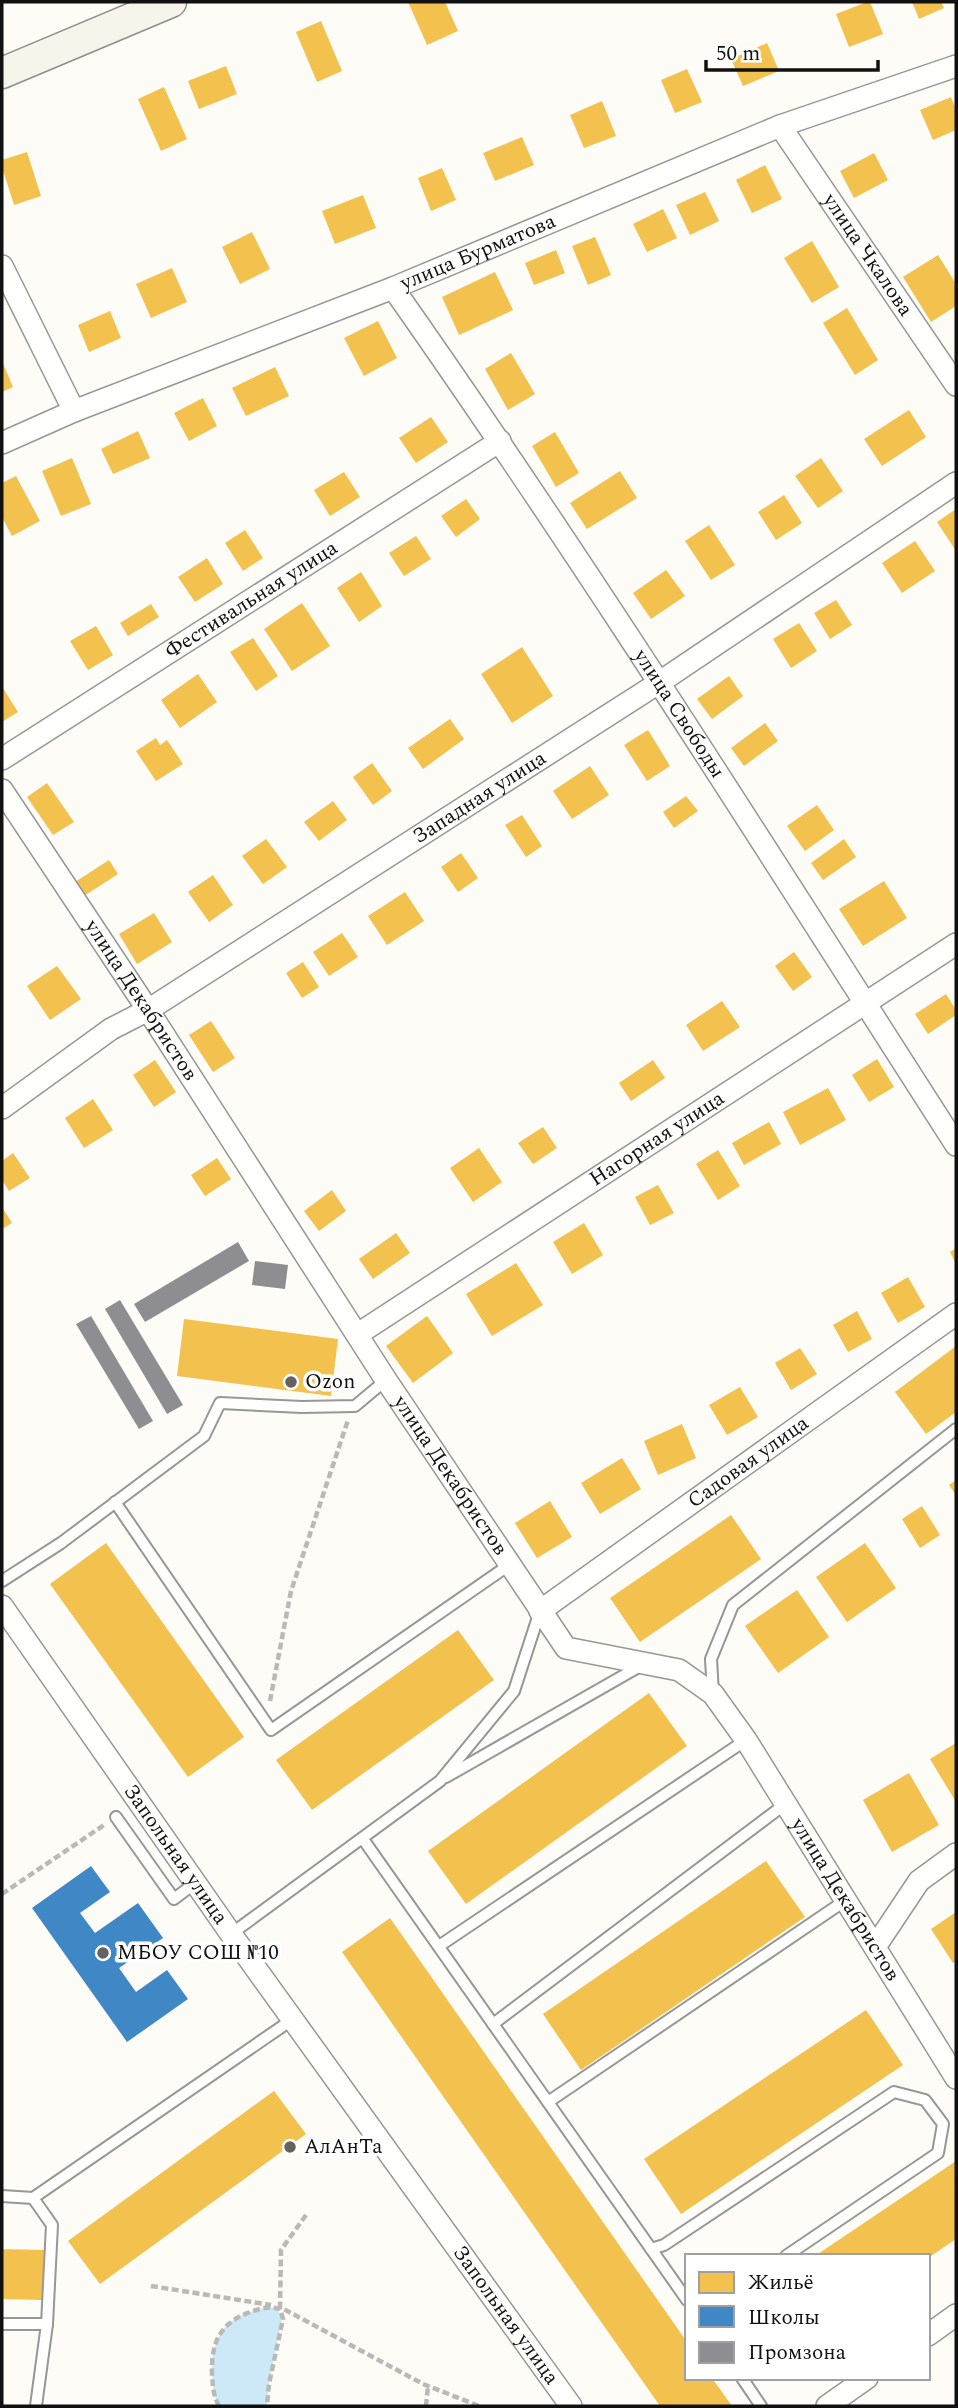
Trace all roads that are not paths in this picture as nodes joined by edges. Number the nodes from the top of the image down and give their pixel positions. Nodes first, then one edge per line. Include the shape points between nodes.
1 (153, 5) edge
2 (956, 66) edge
3 (2, 72) edge
4 (780, 126) junction
5 (2, 266) edge
6 (393, 288) junction
7 (956, 385) edge
8 (74, 411) junction
9 (500, 440) junction
10 (2, 443) edge
11 (956, 483) edge
12 (660, 682) junction
13 (2, 759) edge
14 (2, 790) edge
15 (956, 944) edge
16 (866, 1004) junction
17 (148, 1010) junction
18 (2, 1108) edge
19 (956, 1145) edge
20 (956, 1314) edge
21 (358, 1334) junction
22 (386, 1380) junction
23 (956, 1429) edge
24 (115, 1502) junction
25 (509, 1565) junction
26 (2, 1581) edge
27 (2, 1606) edge
28 (540, 1611) junction
29 (644, 1663) junction
30 (713, 1693) junction
31 (746, 1740) junction
32 (440, 1781) junction
33 (784, 1805) junction
34 (116, 1817) road end
35 (363, 1839) junction
36 (956, 1854) edge
37 (195, 1884) junction
38 (846, 1900) junction
39 (231, 1934) junction
40 (439, 1945) junction
41 (875, 1947) junction
42 (293, 2019) junction
43 (494, 2024) junction
44 (956, 2078) edge
45 (548, 2102) junction
46 (2, 2196) edge
47 (33, 2198) junction
48 (651, 2249) junction
49 (789, 2254) edge
50 (685, 2297) edge
51 (956, 2315) edge
52 (2, 2324) edge
53 (47, 2324) junction
54 (930, 2334) edge
55 (743, 2380) edge
56 (864, 2380) edge
57 (36, 2406) edge
58 (571, 2406) edge
59 (761, 2406) edge
60 (827, 2406) edge

1 - 3 main road
2 - 4 street, улица Бурматова
4 - 6 street, улица Бурматова
4 - 7 street, улица Чкалова
5 - 8 street
6 - 8 street, улица Бурматова
6 - 9 street, улица Свободы
8 - 10 street, улица Бурматова
9 - 12 street, улица Свободы
9 - 13 street, Фестивальная улица
11 - 12 street, Западная улица
12 - 16 street, улица Свободы
12 - 17 street, Западная улица
14 - 17 street, улица Декабристов
15 - 16 street, Нагорная улица
16 - 19 street, улица Свободы
16 - 21 street, Нагорная улица
17 - 18 street, Западная улица via 111,1029
17 - 21 street, улица Декабристов
20 - 28 street, Садовая улица
21 - 22 street, улица Декабристов
22 - 24 lane via 353,1406 220,1403 204,1436
22 - 25 street, улица Декабристов
23 - 30 lane via 733,1605 711,1659
24 - 25 lane via 271,1730
24 - 26 lane
25 - 28 street, улица Декабристов
27 - 37 street, Запольная улица
28 - 29 street, улица Декабристов via 566,1648
28 - 32 lane via 514,1691
29 - 30 street, улица Декабристов via 679,1670
29 - 32 lane
30 - 31 street, улица Декабристов
31 - 33 street, улица Декабристов
31 - 40 lane
32 - 35 lane
33 - 38 street, улица Декабристов
33 - 43 lane
34 - 37 lane via 174,1899
35 - 39 lane
35 - 40 lane
36 - 41 street via 919,1881
37 - 39 street, Запольная улица
38 - 41 street, улица Декабристов
38 - 45 lane
39 - 42 street, Запольная улица
40 - 43 lane
41 - 44 street, улица Декабристов
42 - 47 lane
42 - 58 street, Запольная улица
43 - 45 lane
45 - 48 lane
46 - 47 lane
47 - 53 lane via 52,2225
48 - 49 lane via 664,2245 894,2092 925,2100 943,2124 938,2152
48 - 50 lane
51 - 54 street
52 - 53 lane
53 - 57 lane
55 - 59 lane
56 - 60 street

